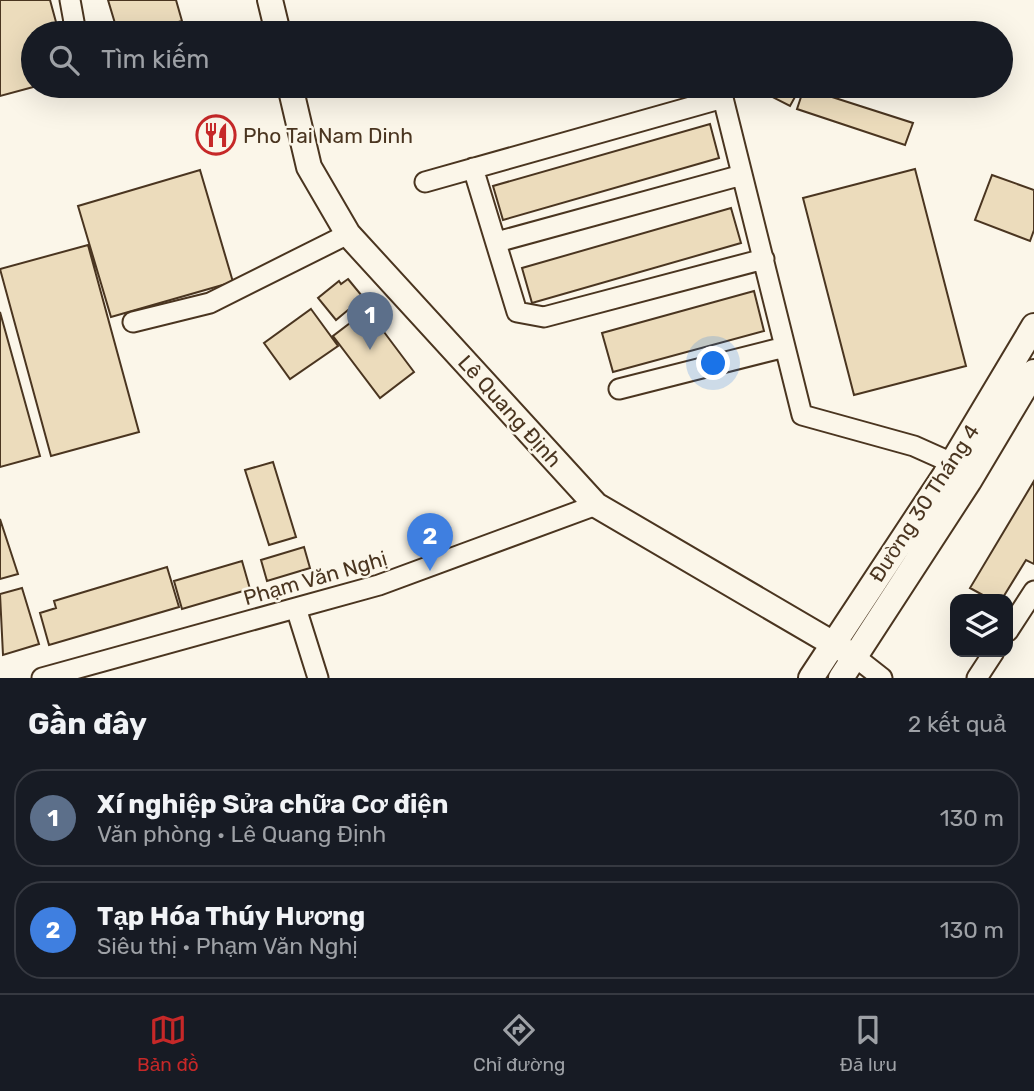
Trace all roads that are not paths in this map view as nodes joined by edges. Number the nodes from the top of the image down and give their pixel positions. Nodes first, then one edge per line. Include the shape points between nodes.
1 (70, 0) edge
2 (270, 0) edge
3 (74, 21) edge
4 (275, 21) edge
5 (293, 98) edge
6 (473, 168) junction
7 (743, 175) junction
8 (425, 182) dead end
9 (348, 234) junction
10 (497, 242) junction
11 (764, 259) junction
12 (133, 322) dead end
13 (1034, 326) edge
14 (785, 346) junction
15 (1034, 373) edge
16 (620, 390) dead end
17 (963, 468) junction
18 (596, 505) junction
19 (1034, 592) edge
20 (296, 608) junction
21 (1013, 624) edge
22 (833, 642) junction
23 (854, 656) junction
24 (991, 657) edge
25 (42, 678) edge
26 (318, 678) edge
27 (811, 678) edge
28 (841, 678) edge
29 (882, 678) edge
30 (976, 678) edge

1 - 3 street
2 - 4 main road
5 - 9 main road, Lê Quang Định via 309,167
6 - 7 street via 723,98
6 - 8 street
6 - 10 street
7 - 10 street
7 - 11 street
9 - 12 street via 210,303
9 - 18 main road, Lê Quang Định
10 - 11 street via 517,312 544,317
11 - 14 street
13 - 17 main road, Đường 30 Tháng 4
14 - 16 street
14 - 17 street via 802,415 914,446
15 - 17 main road, Đường 30 Tháng 4
17 - 22 main road, Đường 30 Tháng 4
17 - 23 main road, Đường 30 Tháng 4
18 - 20 street, Phạm Văn Nghị via 379,585
18 - 22 main road, Lê Quang Định
19 - 21 street
20 - 25 street, Phạm Văn Nghị
20 - 26 street
22 - 23 main road, Lê Quang Định
22 - 27 main road, Đường 30 Tháng 4
23 - 28 main road, Đường 30 Tháng 4
23 - 29 street
24 - 30 street

